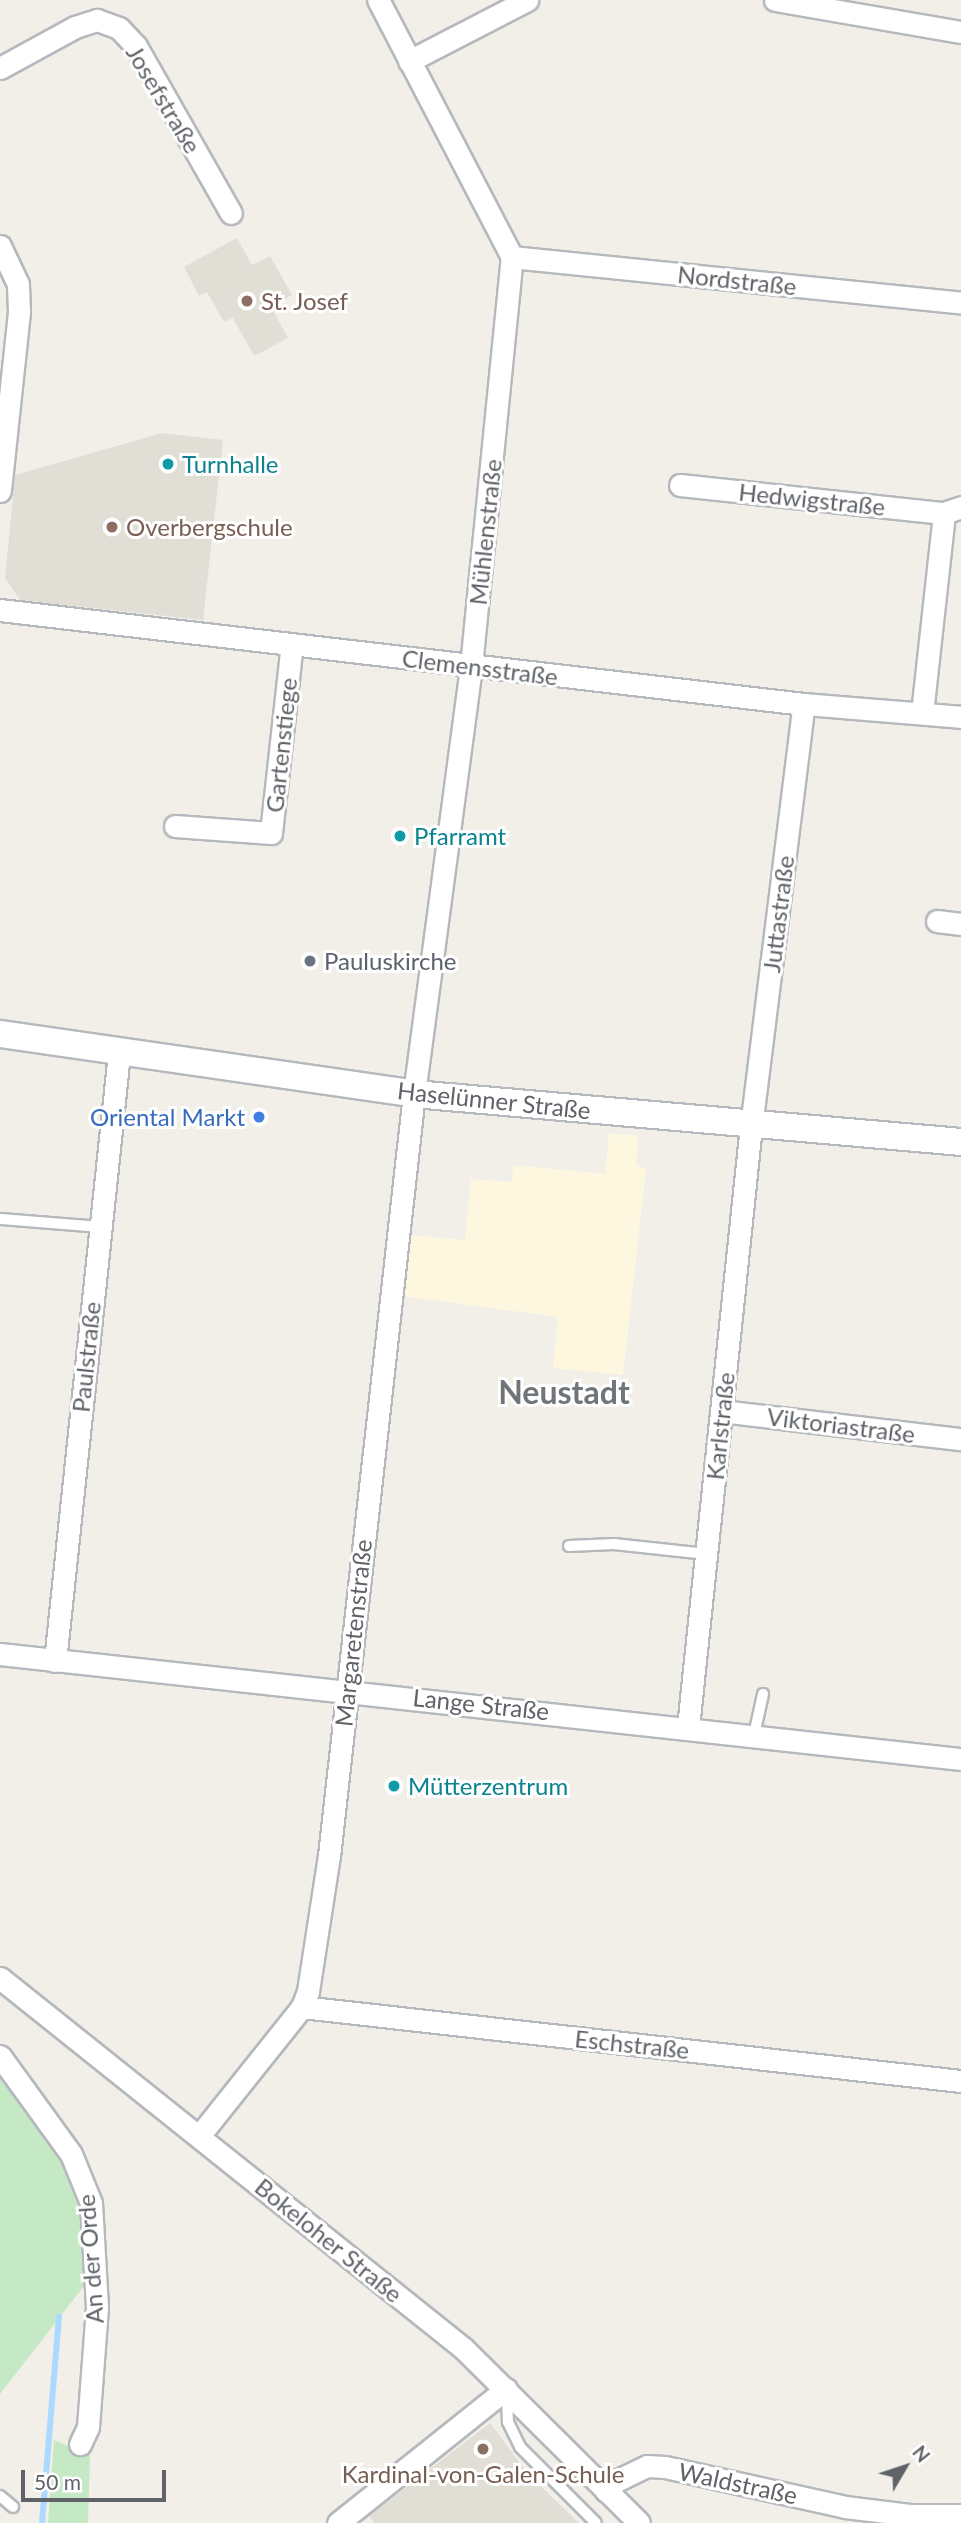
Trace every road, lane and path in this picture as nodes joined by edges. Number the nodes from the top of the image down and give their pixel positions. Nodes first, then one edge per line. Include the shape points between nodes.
1 (378, 0) edge
2 (527, 0) edge
3 (775, 0) edge
4 (831, 5) edge
5 (961, 32) edge
6 (409, 61) junction
7 (0, 68) edge
8 (231, 213) dead end
9 (0, 246) edge
10 (512, 257) junction
11 (961, 303) edge
12 (680, 485) dead end
13 (0, 491) edge
14 (952, 510) edge
15 (0, 610) edge
16 (292, 644) junction
17 (471, 666) junction
18 (804, 704) junction
19 (922, 713) junction
20 (961, 717) edge
21 (175, 826) dead end
22 (937, 921) dead end
23 (961, 924) edge
24 (0, 1032) edge
25 (119, 1053) junction
26 (414, 1094) junction
27 (751, 1124) junction
28 (961, 1142) edge
29 (0, 1219) edge
30 (100, 1227) junction
31 (721, 1411) junction
32 (961, 1439) edge
33 (569, 1546) dead end
34 (706, 1555) junction
35 (0, 1654) edge
36 (55, 1661) junction
37 (346, 1689) junction
38 (763, 1694) dead end
39 (688, 1727) junction
40 (754, 1735) junction
41 (961, 1759) edge
42 (0, 1978) edge
43 (302, 2007) junction
44 (0, 2056) edge
45 (961, 2081) edge
46 (199, 2136) junction
47 (506, 2389) junction
48 (80, 2444) dead end
49 (606, 2491) junction
50 (0, 2496) edge
51 (13, 2507) dead end
52 (961, 2515) edge
53 (338, 2523) edge
54 (596, 2523) edge
55 (639, 2523) edge

1 - 6 street
2 - 6 street
3 - 4 street
4 - 5 street
6 - 10 street
7 - 8 street, Josefstraße via 75,27 97,20 119,28 136,46
9 - 13 street via 18,284 19,312
10 - 11 street, Nordstraße
10 - 17 street, Mühlenstraße
12 - 14 street, Hedwigstraße
14 - 19 street, Hedwigstraße
15 - 16 street, Clemensstraße
16 - 17 street, Clemensstraße
16 - 21 street, Gartenstiege via 271,834
17 - 18 street, Clemensstraße
17 - 26 street, Mühlenstraße
18 - 19 street, Clemensstraße
18 - 27 street, Juttastraße
19 - 20 street, Clemensstraße
22 - 23 street
24 - 25 street, Haselünner Straße
25 - 26 street, Haselünner Straße
25 - 30 street, Paulstraße
26 - 27 street, Haselünner Straße
26 - 37 street, Margaretenstraße
27 - 28 street, Haselünner Straße
27 - 31 street, Karlstraße
29 - 30 lane
30 - 36 street, Paulstraße
31 - 32 street, Viktoriastraße
31 - 34 street, Karlstraße
33 - 34 lane via 614,1544
34 - 39 street, Karlstraße
35 - 36 street, Lange Straße
36 - 37 street, Lange Straße
37 - 39 street, Lange Straße
37 - 43 street, Margaretenstraße via 329,1856
38 - 40 lane
39 - 40 street, Lange Straße
40 - 41 street, Lange Straße
42 - 46 street, Bokeloher Straße
43 - 45 street, Eschstraße
43 - 46 street, Margaretenstraße
44 - 48 street, An der Orde via 71,2154 91,2203 97,2307 88,2427
46 - 47 street, Bokeloher Straße via 378,2277
47 - 49 street, Bokeloher Straße
47 - 53 street
47 - 54 lane via 508,2422 520,2447
49 - 52 street, Waldstraße via 646,2466 845,2507 910,2515
49 - 55 street, Bokeloher Straße
50 - 51 lane

